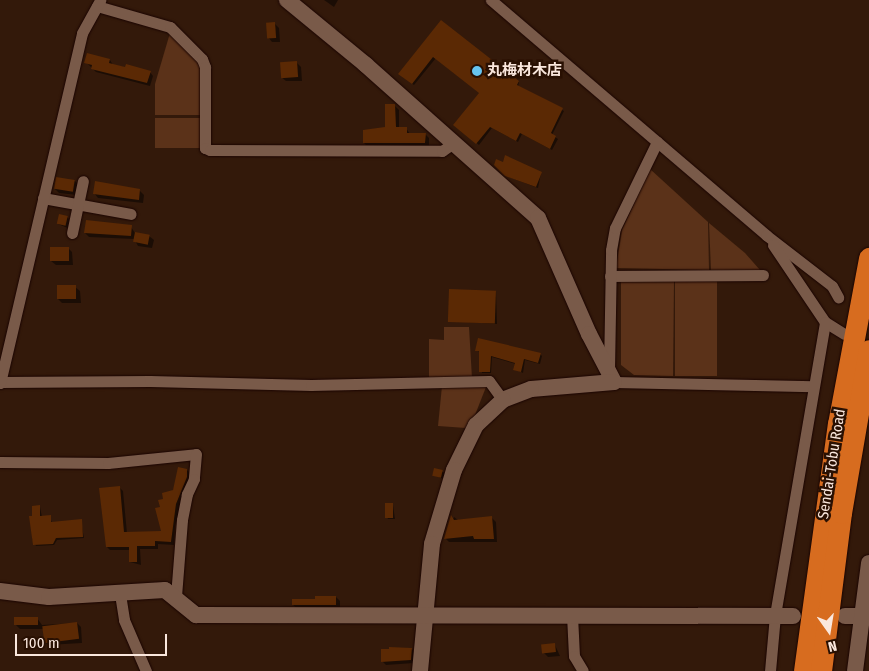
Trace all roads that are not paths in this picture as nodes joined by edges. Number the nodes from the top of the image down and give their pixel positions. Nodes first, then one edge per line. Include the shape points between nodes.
1 (288, 0) edge
2 (491, 0) edge
3 (98, 3) edge
4 (455, 142) junction
5 (657, 142) junction
6 (84, 181) dead end
7 (43, 198) junction
8 (78, 204) junction
9 (131, 214) dead end
10 (72, 233) dead end
11 (766, 235) junction
12 (869, 258) edge
13 (763, 274) dead end
14 (610, 276) junction
15 (838, 296) dead end
16 (825, 322) junction
17 (844, 334) dead end
18 (869, 350) edge
19 (612, 377) junction
20 (0, 382) edge
21 (813, 386) junction
22 (503, 400) junction
23 (0, 462) edge
24 (869, 563) edge
25 (0, 591) edge
26 (120, 594) junction
27 (176, 597) junction
28 (424, 615) junction
29 (572, 615) junction
30 (775, 616) junction
31 (792, 616) dead end
32 (845, 616) dead end
33 (865, 616) edge
34 (146, 671) edge
35 (420, 671) edge
36 (583, 671) edge
37 (770, 671) edge
38 (804, 671) edge
39 (821, 671) edge
40 (855, 671) edge

1 - 4 street
2 - 5 street
3 - 4 street via 170,27 202,59 205,67 205,148 210,150 442,151
3 - 7 street via 82,33
4 - 19 street via 538,218
5 - 11 street
5 - 14 street via 615,228
6 - 8 street
7 - 8 street
7 - 20 street
8 - 9 street
8 - 10 street
11 - 15 street via 832,286
11 - 16 street
12 - 38 highway, Sendai-Tobu Road via 824,514
13 - 14 street
14 - 19 street
16 - 17 street
16 - 21 street
18 - 39 highway, Sendai-Tobu Road via 841,513
19 - 21 street
19 - 22 street via 530,389
20 - 22 street via 311,385 489,381
21 - 30 street
22 - 28 street via 476,425 451,478 432,544
23 - 27 street via 108,463 196,454 194,479 187,494 182,520
24 - 33 street
25 - 26 street via 49,597
26 - 27 street via 165,590
26 - 34 street via 124,620
27 - 28 street via 196,615
28 - 29 street
28 - 35 street
29 - 30 street
29 - 36 street via 574,656
30 - 31 street
30 - 37 street
32 - 33 street
33 - 40 street

